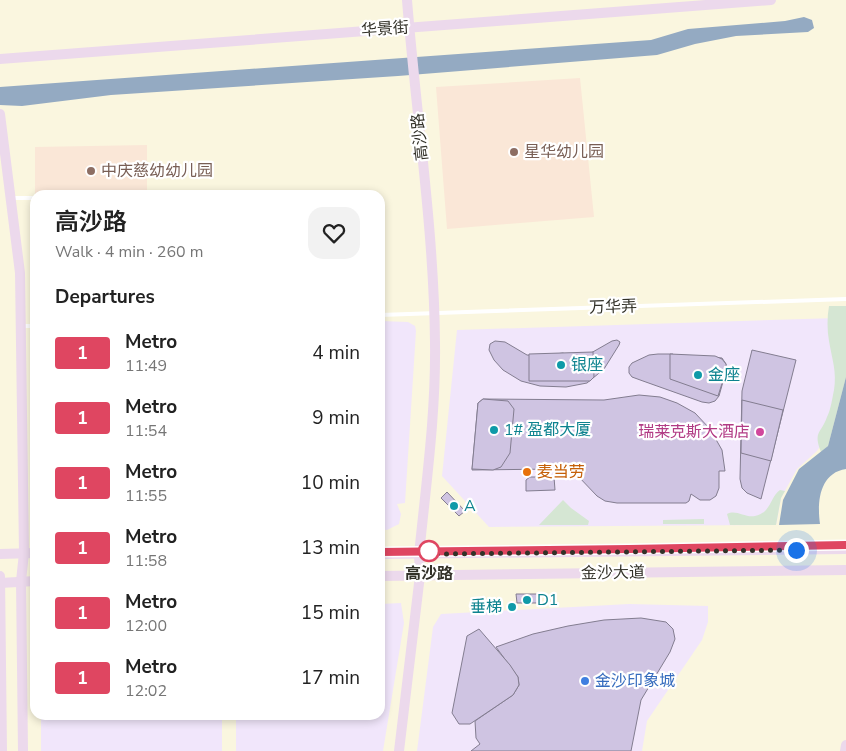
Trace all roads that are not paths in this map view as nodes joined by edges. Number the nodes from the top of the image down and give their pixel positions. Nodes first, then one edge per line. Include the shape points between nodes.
1 (407, 0) edge
2 (771, 0) edge
3 (698, 3) edge
4 (409, 27) junction
5 (0, 59) edge
6 (0, 114) edge
7 (10, 198) junction
8 (30, 198) edge
9 (846, 299) edge
10 (434, 314) junction
11 (385, 315) edge
12 (22, 326) junction
13 (30, 326) edge
14 (846, 549) edge
15 (24, 553) junction
16 (30, 553) edge
17 (0, 554) edge
18 (385, 554) edge
19 (420, 555) junction
20 (846, 570) edge
21 (420, 575) junction
22 (0, 576) edge
23 (385, 576) edge
24 (21, 581) junction
25 (30, 581) edge
26 (0, 583) edge
27 (846, 745) edge
28 (2, 751) edge
29 (23, 751) edge
30 (399, 751) edge
31 (845, 751) edge

1 - 4 street, 高沙路
2 - 3 street, 华景街
3 - 4 street, 华景街
4 - 5 street, 华景街
4 - 10 street, 高沙路
6 - 7 street
7 - 8 lane
7 - 12 street via 20,273
9 - 10 lane, 万华弄
10 - 11 lane, 万华弄
10 - 19 street, 高沙路 via 435,395
12 - 13 lane
12 - 15 street
14 - 19 street, 金沙大道
15 - 16 street
15 - 17 street
15 - 24 street
18 - 19 street, 金沙大道
19 - 21 street, 高沙路
20 - 21 street, 金沙大道
21 - 23 street, 金沙大道
21 - 30 street, 高沙路
22 - 26 street
24 - 25 street
24 - 26 street
24 - 29 street
26 - 28 street
27 - 31 street

